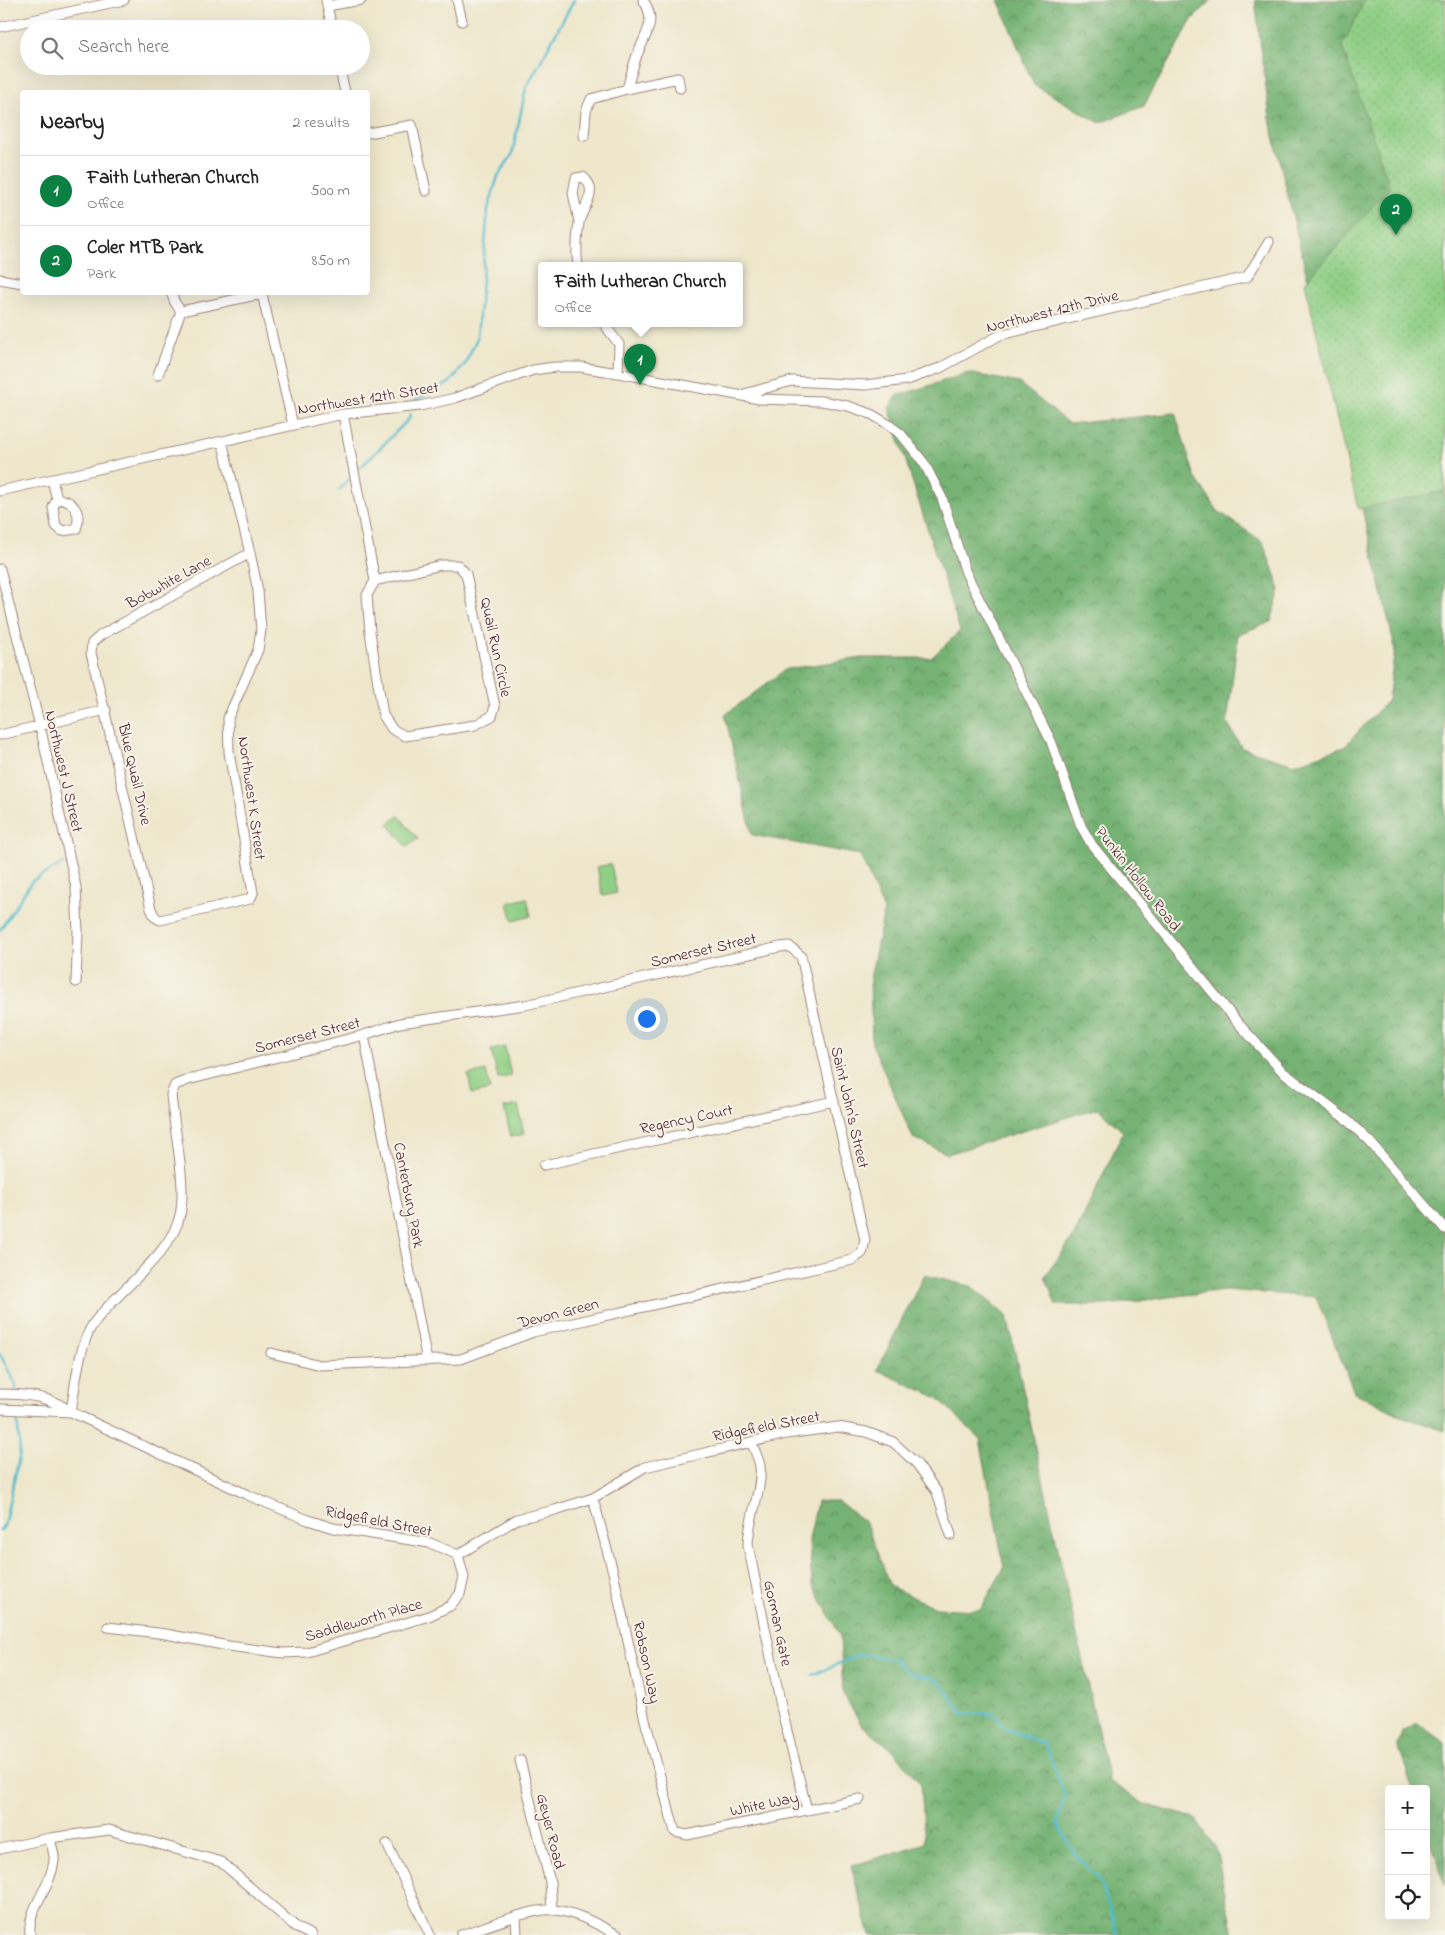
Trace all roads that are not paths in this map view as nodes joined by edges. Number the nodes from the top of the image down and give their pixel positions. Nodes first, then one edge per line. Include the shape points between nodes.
1 (124, 0) edge
2 (361, 0) edge
3 (457, 0) edge
4 (642, 0) edge
5 (326, 3) edge
6 (35, 20) edge
7 (330, 20) edge
8 (462, 21) dead end
9 (20, 23) edge
10 (0, 28) edge
11 (341, 75) edge
12 (680, 88) dead end
13 (627, 89) junction
14 (345, 90) edge
15 (370, 133) edge
16 (584, 136) dead end
17 (426, 191) dead end
18 (579, 221) dead end
19 (1269, 242) dead end
20 (577, 262) edge
21 (0, 279) edge
22 (20, 283) edge
23 (172, 295) edge
24 (257, 295) edge
25 (262, 295) edge
26 (181, 311) junction
27 (606, 327) edge
28 (618, 373) junction
29 (158, 375) dead end
30 (741, 395) junction
31 (343, 414) junction
32 (293, 425) junction
33 (222, 441) junction
34 (52, 480) junction
35 (0, 491) edge
36 (57, 499) dead end
37 (250, 553) junction
38 (0, 569) edge
39 (374, 581) junction
40 (101, 635) joint
41 (106, 710) junction
42 (40, 726) junction
43 (0, 735) edge
44 (160, 920) joint
45 (801, 956) joint
46 (76, 982) dead end
47 (364, 1035) junction
48 (834, 1101) junction
49 (544, 1165) dead end
50 (1445, 1229) edge
51 (852, 1260) joint
52 (271, 1353) dead end
53 (427, 1362) junction
54 (0, 1394) edge
55 (0, 1408) edge
56 (71, 1412) junction
57 (752, 1444) junction
58 (593, 1498) junction
59 (951, 1535) dead end
60 (458, 1555) junction
61 (108, 1627) dead end
62 (520, 1760) dead end
63 (860, 1799) dead end
64 (807, 1810) junction
65 (675, 1832) joint
66 (50, 1838) junction
67 (387, 1844) dead end
68 (0, 1849) edge
69 (552, 1909) junction
70 (516, 1917) junction
71 (30, 1935) edge
72 (311, 1935) edge
73 (430, 1935) edge
74 (461, 1935) edge
75 (517, 1935) edge
76 (618, 1935) edge

1 - 6 street
2 - 5 street
3 - 8 street
4 - 13 street via 648,7 651,22
5 - 7 street
9 - 10 street
11 - 14 street
12 - 13 street via 678,78
13 - 16 street via 591,99 586,111
15 - 17 street via 412,125
18 - 20 street
19 - 30 street, Northwest 12th Drive via 1247,277 1000,335 940,368 907,380 865,385 792,381
21 - 22 street
23 - 26 street
24 - 26 street
25 - 32 street
26 - 29 street
27 - 28 street via 619,344
28 - 30 street, Northwest 12th Street
28 - 31 street, Northwest 12th Street via 580,367 533,370 455,398 420,406
30 - 50 street, Punkin Hollow Road via 848,406 886,423 913,448 942,498 966,572 1051,741 1081,826 1092,845 1238,1023 1283,1072 1347,1120 1370,1142
31 - 32 street, Northwest 12th Street
31 - 39 street, Quail Run Circle
32 - 33 street, Northwest 12th Street
33 - 34 street, Northwest 12th Street
33 - 37 street, Northwest K Street
34 - 35 street, Northwest 12th Street
34 - 36 street
37 - 40 street, Bobwhite Lane
37 - 44 street, Northwest K Street via 261,630 258,650 228,718 229,752 253,893 250,899
38 - 42 street, Northwest J Street
39 - 39 street, Quail Run Circle via 368,595 370,632 383,715 392,729 405,736 475,724 492,716 495,706 466,574 458,565 441,565
40 - 41 street, Blue Quail Drive via 92,643 91,653
41 - 42 street
41 - 44 street, Blue Quail Drive via 151,909 154,917
42 - 43 street
42 - 46 street, Northwest J Street via 76,887
45 - 47 street, Somerset Street via 789,946 780,947 524,1004 400,1024
45 - 48 street, Saint John's Street
47 - 53 street, Canterbury Park
47 - 56 street, Somerset Street via 188,1080 171,1090 182,1191 178,1224 172,1238 92,1326 84,1346
48 - 49 street, Regency Court
48 - 51 street, Saint John's Street via 865,1240 862,1253
51 - 53 street, Devon Green via 533,1332 461,1359
52 - 53 street, Devon Green via 320,1365
54 - 56 street, Ridgefield Street via 57,1401
55 - 56 street, Ridgefield Street
56 - 60 street, Ridgefield Street via 308,1520 334,1528 430,1543
57 - 58 street, Ridgefield Street via 645,1467
57 - 59 street, Ridgefield Street via 804,1430 838,1427 866,1432 893,1442 917,1464 934,1486
57 - 64 street, Gorman Gate via 761,1466 748,1529 748,1545 782,1711
58 - 60 street, Ridgefield Street via 517,1519
58 - 65 street, Robson Way
60 - 61 street, Saddleworth Place via 464,1577 460,1594 450,1606 429,1616 307,1652 256,1650
62 - 69 street, Geyer Road via 550,1882
63 - 64 street, White Way
64 - 65 street, White Way via 687,1835
66 - 68 street
66 - 71 street via 54,1859 51,1874 29,1922
66 - 72 street via 109,1830 221,1862 297,1928
67 - 73 street
69 - 70 street
69 - 76 street via 574,1914
70 - 74 street
70 - 75 street

